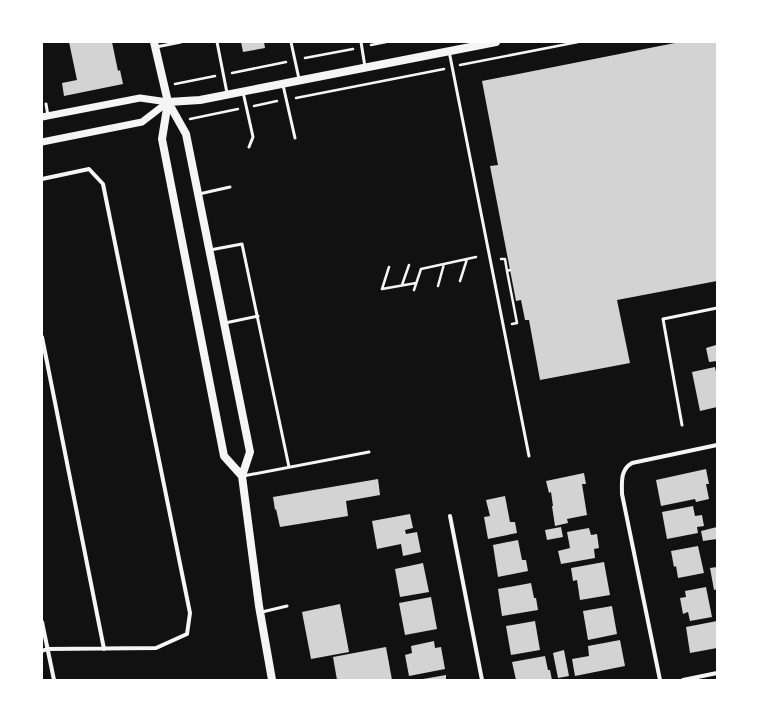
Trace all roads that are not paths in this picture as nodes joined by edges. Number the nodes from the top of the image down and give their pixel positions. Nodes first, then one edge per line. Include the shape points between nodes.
1 (181, 42) edge
2 (217, 42) edge
3 (291, 42) edge
4 (361, 42) edge
5 (496, 42) edge
6 (155, 45) edge
7 (466, 45) edge
8 (449, 51) junction
9 (366, 68) junction
10 (299, 81) junction
11 (283, 84) junction
12 (243, 92) junction
13 (227, 95) junction
14 (168, 102) junction
15 (46, 104) dead end
16 (45, 117) edge
17 (295, 138) dead end
18 (42, 142) edge
19 (249, 147) dead end
20 (42, 179) edge
21 (230, 187) dead end
22 (197, 194) junction
23 (208, 250) junction
24 (717, 308) edge
25 (258, 316) junction
26 (223, 324) junction
27 (42, 338) edge
28 (682, 425) dead end
29 (717, 445) edge
30 (369, 452) dead end
31 (529, 456) dead end
32 (289, 467) junction
33 (242, 476) junction
34 (450, 516) dead end
35 (287, 606) dead end
36 (261, 612) junction
37 (42, 622) edge
38 (104, 648) junction
39 (47, 650) junction
40 (42, 651) edge
41 (717, 673) edge
42 (54, 680) edge
43 (272, 680) edge
44 (482, 680) edge
45 (660, 680) edge
46 (683, 680) edge

1 - 6 lane
2 - 13 lane
3 - 10 lane
4 - 9 lane
5 - 7 main road
6 - 14 main road
7 - 8 main road
8 - 9 main road
8 - 31 lane
9 - 10 main road
10 - 11 main road
11 - 12 main road
11 - 17 lane
12 - 13 main road
12 - 19 lane via 253,137
13 - 14 main road
14 - 16 street via 140,98
14 - 18 street via 142,122
14 - 22 main road via 186,134
14 - 33 main road via 162,139 224,456
15 - 16 lane
20 - 38 street via 89,169 103,184 190,613 187,634 156,648
21 - 22 lane
22 - 23 main road
23 - 25 lane via 242,244
23 - 26 main road
24 - 28 lane via 663,319
25 - 26 lane
25 - 32 lane
26 - 33 main road via 250,452
27 - 38 street
29 - 45 street via 632,463 625,469 621,478 622,494
30 - 32 lane
32 - 33 lane
33 - 36 main road
34 - 44 street
35 - 36 lane
36 - 43 main road
37 - 39 street
38 - 39 street
39 - 40 street
39 - 42 street
41 - 46 street

